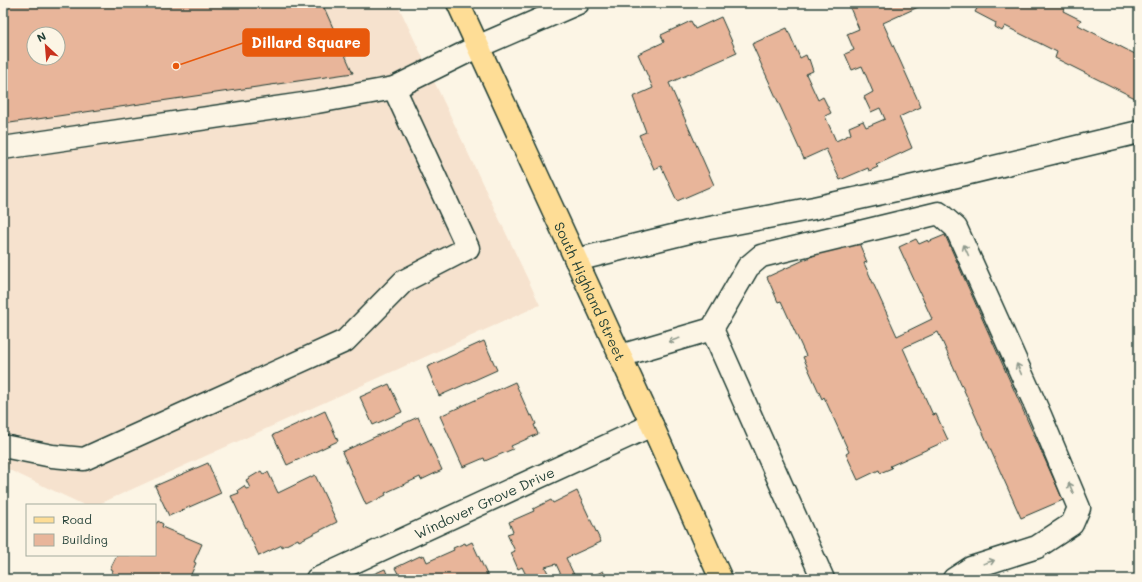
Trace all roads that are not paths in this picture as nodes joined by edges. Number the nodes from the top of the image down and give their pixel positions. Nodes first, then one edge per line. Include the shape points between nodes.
1 (458, 3) edge
2 (578, 3) edge
3 (477, 47) junction
4 (394, 88) junction
5 (1139, 132) edge
6 (3, 148) edge
7 (576, 260) junction
8 (712, 329) junction
9 (620, 356) junction
10 (652, 425) junction
11 (3, 446) edge
12 (316, 579) edge
13 (721, 579) edge
14 (823, 579) edge
15 (954, 579) edge

1 - 3 main road, South Highland Street
2 - 3 street
3 - 4 street
3 - 7 main road, South Highland Street
4 - 6 street via 316,102
4 - 11 street via 468,248 404,281 345,341 84,459 52,456
5 - 7 street via 924,184 689,232
7 - 9 main road, South Highland Street
8 -> 9 street
8 - 14 street
15 -> 8 street via 971,568 1037,547 1072,524 1079,508 956,228 939,213 761,256 748,267
9 - 10 main road, South Highland Street
10 - 12 street, Windover Grove Drive
10 - 13 main road, South Highland Street

